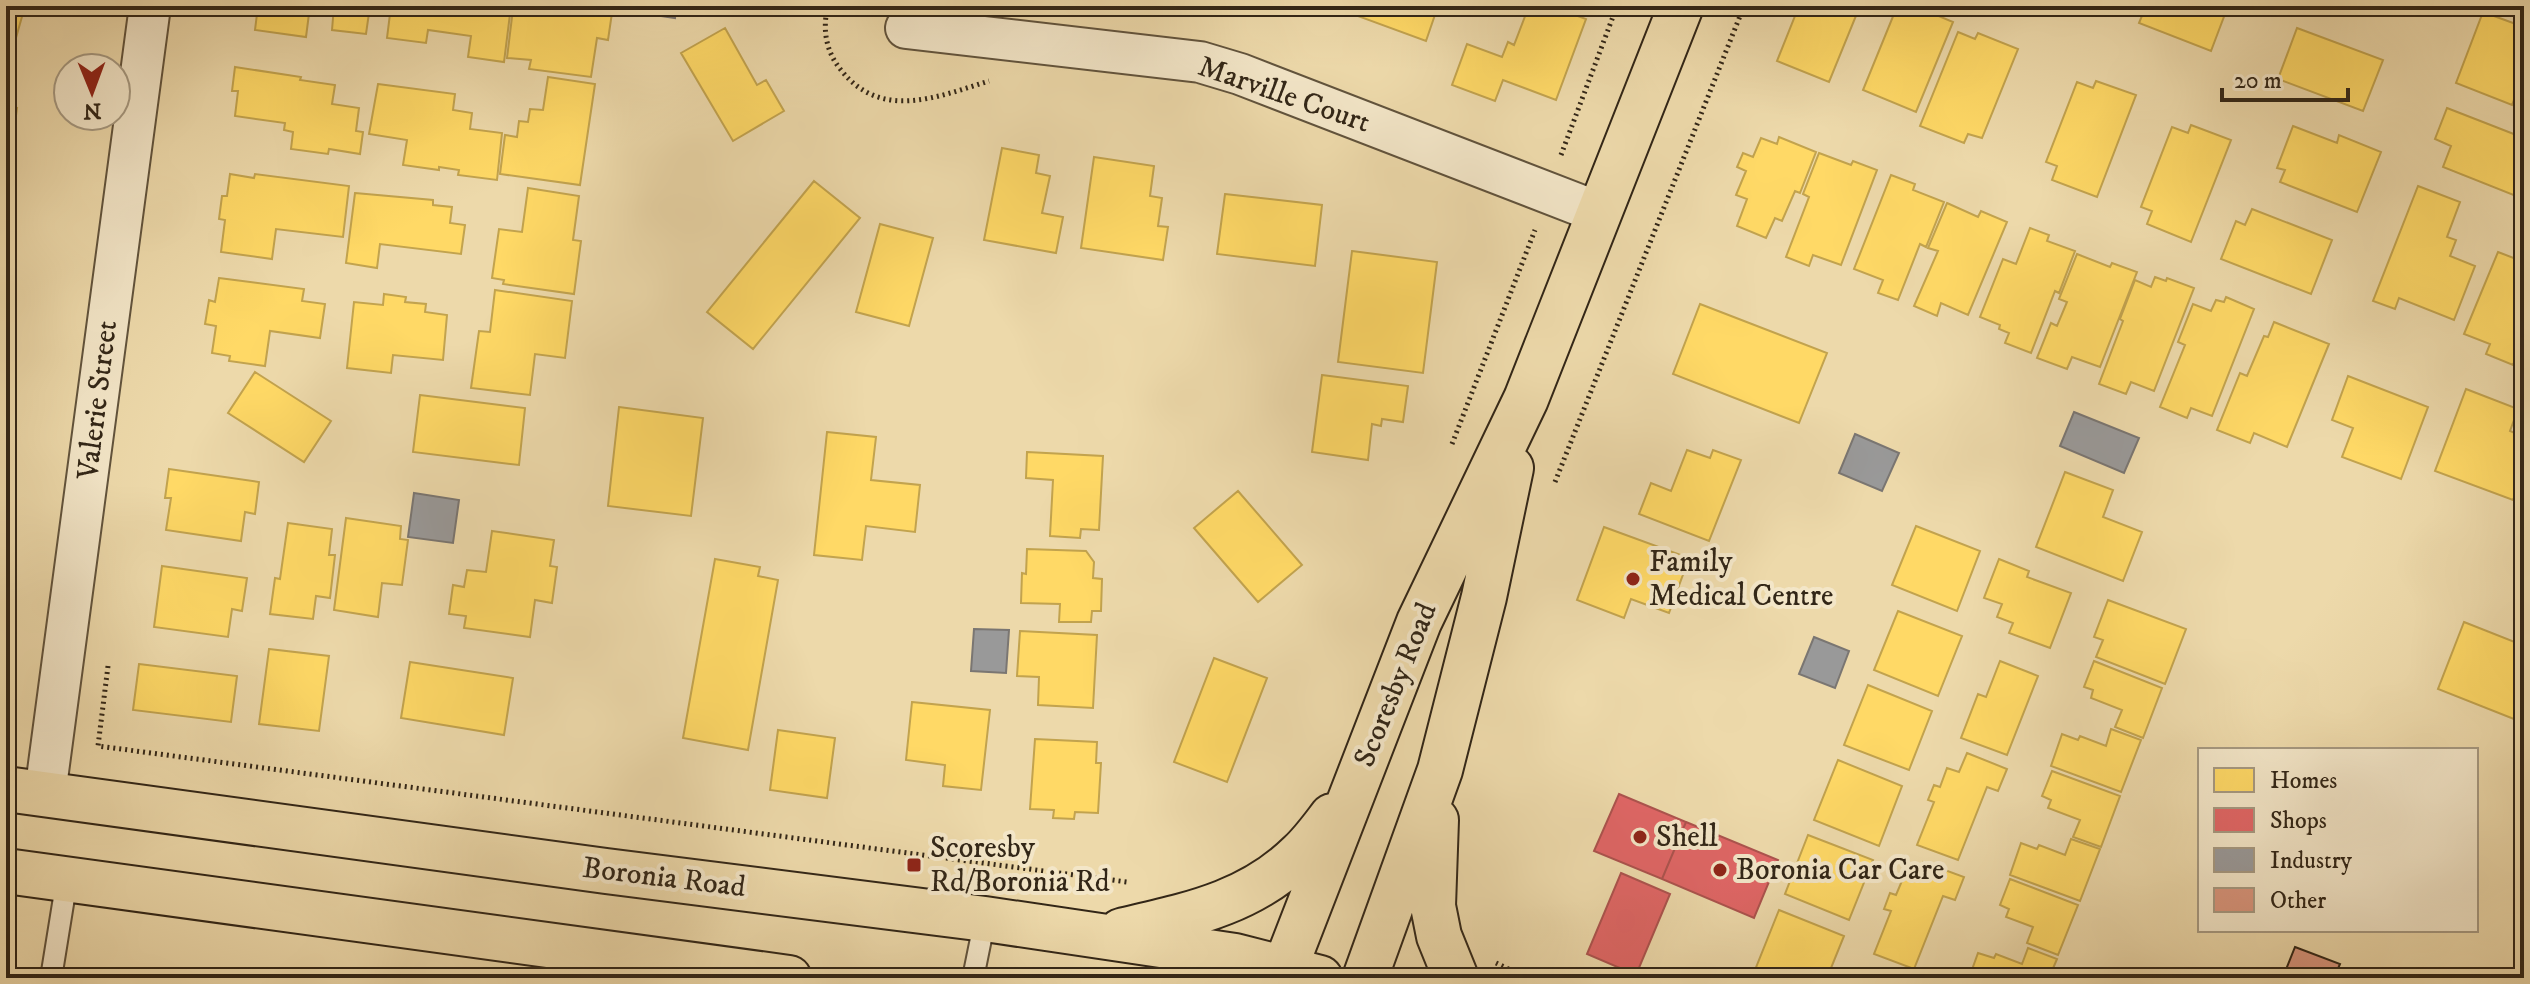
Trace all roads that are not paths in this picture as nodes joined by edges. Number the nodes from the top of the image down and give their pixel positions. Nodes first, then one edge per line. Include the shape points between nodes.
1 (150, 6) edge
2 (1681, 6) edge
3 (906, 28) dead end
4 (1600, 213) junction
5 (1526, 399) junction
6 (1440, 770) junction
7 (26, 791) edge
8 (1351, 793) junction
9 (6, 871) edge
10 (67, 879) junction
11 (985, 919) junction
12 (1100, 936) junction
13 (1473, 968) edge
14 (1295, 975) edge
15 (51, 978) edge
16 (789, 978) edge
17 (973, 978) edge
18 (1365, 978) edge

1 - 7 street, Valerie Street
2 - 4 main road, Scoresby Road
3 - 4 street, Marville Court via 1200,62
4 - 5 main road, Scoresby Road
5 - 6 main road, Scoresby Road
5 - 8 main road, Scoresby Road via 1419,622
6 - 13 main road via 1433,906 1439,936
6 - 18 main road, Scoresby Road
7 - 11 main road, Boronia Road
8 - 12 main road via 1300,854 1261,885 1209,910
8 - 14 main road, Scoresby Road
9 - 10 main road
10 - 15 lane
10 - 16 main road
11 - 12 main road, Boronia Road
11 - 17 lane
12 - 14 main road, Boronia Road via 1235,956

